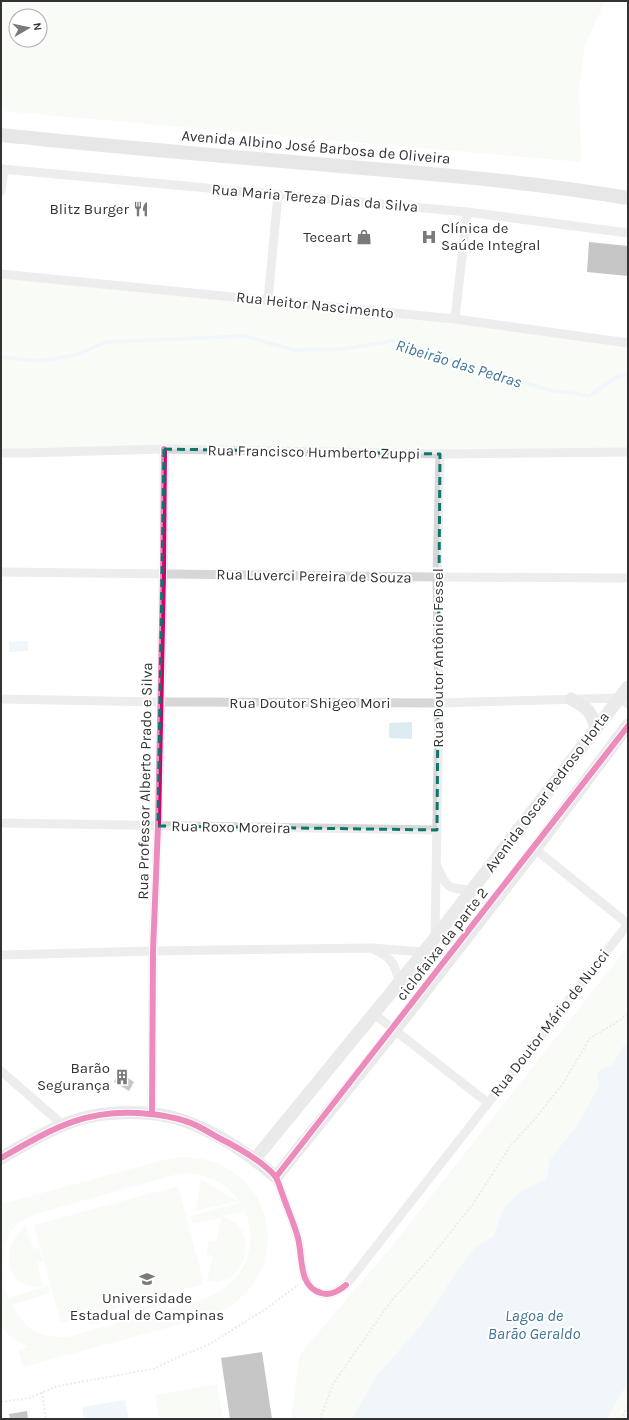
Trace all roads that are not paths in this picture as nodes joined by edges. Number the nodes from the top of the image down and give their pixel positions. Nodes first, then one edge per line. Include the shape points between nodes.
1 (1, 135) edge
2 (3, 169) edge
3 (1, 191) edge
4 (278, 195) junction
5 (628, 198) edge
6 (467, 212) junction
7 (628, 233) edge
8 (1, 274) edge
9 (268, 300) junction
10 (456, 319) junction
11 (628, 343) edge
12 (164, 449) junction
13 (628, 452) edge
14 (1, 453) edge
15 (440, 454) junction
16 (1, 572) edge
17 (163, 574) junction
18 (437, 577) junction
19 (628, 578) edge
20 (628, 687) edge
21 (1, 699) edge
22 (571, 699) junction
23 (624, 701) edge
24 (160, 702) junction
25 (439, 703) junction
26 (628, 725) edge
27 (596, 728) junction
28 (1, 823) edge
29 (158, 826) junction
30 (437, 830) junction
31 (536, 849) junction
32 (436, 861) junction
33 (472, 890) junction
34 (628, 924) edge
35 (435, 938) junction
36 (372, 948) junction
37 (153, 951) junction
38 (423, 952) junction
39 (1, 955) edge
40 (399, 983) junction
41 (374, 1014) junction
42 (394, 1031) junction
43 (1, 1071) edge
44 (488, 1102) junction
45 (152, 1114) junction
46 (63, 1125) junction
47 (1, 1158) edge
48 (255, 1159) junction
49 (276, 1177) junction

1 - 5 main road, Avenida Albino José Barbosa de Oliveira via 467,177
2 - 3 street
2 - 4 street, Rua Maria Tereza Dias da Silva
4 - 6 street, Rua Maria Tereza Dias da Silva
4 - 9 street
6 - 7 street, Rua Maria Tereza Dias da Silva
6 - 10 street
8 - 9 street, Rua Heitor Nascimento
9 - 10 street, Rua Heitor Nascimento
10 - 11 street, Rua Heitor Nascimento
12 - 14 street, Rua Francisco Humberto Zuppi
12 - 15 street, Rua Francisco Humberto Zuppi
12 - 17 street, Rua Professor Alberto Prado e Silva
13 - 15 street, Rua Francisco Humberto Zuppi
15 - 18 street, Rua Doutor Antônio Fessel
16 - 17 street, Rua Luverci Pereira de Souza
17 - 18 street, Rua Luverci Pereira de Souza
17 - 24 street, Rua Professor Alberto Prado e Silva
18 - 19 street, Rua Luverci Pereira de Souza
18 - 25 street, Rua Doutor Antônio Fessel
20 - 23 main road, Avenida Oscar Pedroso Horta
21 - 24 street, Rua Doutor Shigeo Mori
22 - 23 street, Rua Doutor Shigeo Mori
22 - 25 street, Rua Doutor Shigeo Mori
22 - 27 main road via 587,708 593,716
23 - 27 main road, Avenida Oscar Pedroso Horta
24 - 25 street, Rua Doutor Shigeo Mori
24 - 29 street, Rua Professor Alberto Prado e Silva
25 - 30 street, Rua Doutor Antônio Fessel
26 - 31 main road, Avenida Oscar Pedroso Horta
27 - 33 main road, Avenida Oscar Pedroso Horta
28 - 29 street, Rua Roxo Moreira
29 - 30 street, Rua Roxo Moreira
29 - 37 street, Rua Professor Alberto Prado e Silva
30 - 32 street, Rua Doutor Antônio Fessel
31 - 34 street
31 - 42 main road, Avenida Oscar Pedroso Horta
32 - 33 street, Rua Doutor Antônio Fessel via 443,880 449,886
32 - 35 street, Rua Doutor Antônio Fessel
33 - 35 main road, Avenida Oscar Pedroso Horta
34 - 44 street, Rua Doutor Mário de Nucci
35 - 38 main road, Avenida Oscar Pedroso Horta
36 - 37 street
36 - 38 street
36 - 40 street via 392,962
37 - 39 street
37 - 45 street, Rua Professor Alberto Prado e Silva
38 - 40 main road, Avenida Oscar Pedroso Horta
40 - 41 main road, Avenida Oscar Pedroso Horta
41 - 42 street
41 - 48 main road, Avenida Oscar Pedroso Horta
42 - 44 street
42 - 49 main road, Avenida Oscar Pedroso Horta
43 - 46 street
44 - 49 street, Rua Doutor Mário de Nucci via 346,1285 332,1293 314,1291 308,1285 298,1239
45 - 46 main road via 103,1114
45 - 48 main road via 185,1121
46 - 47 main road
48 - 49 main road

